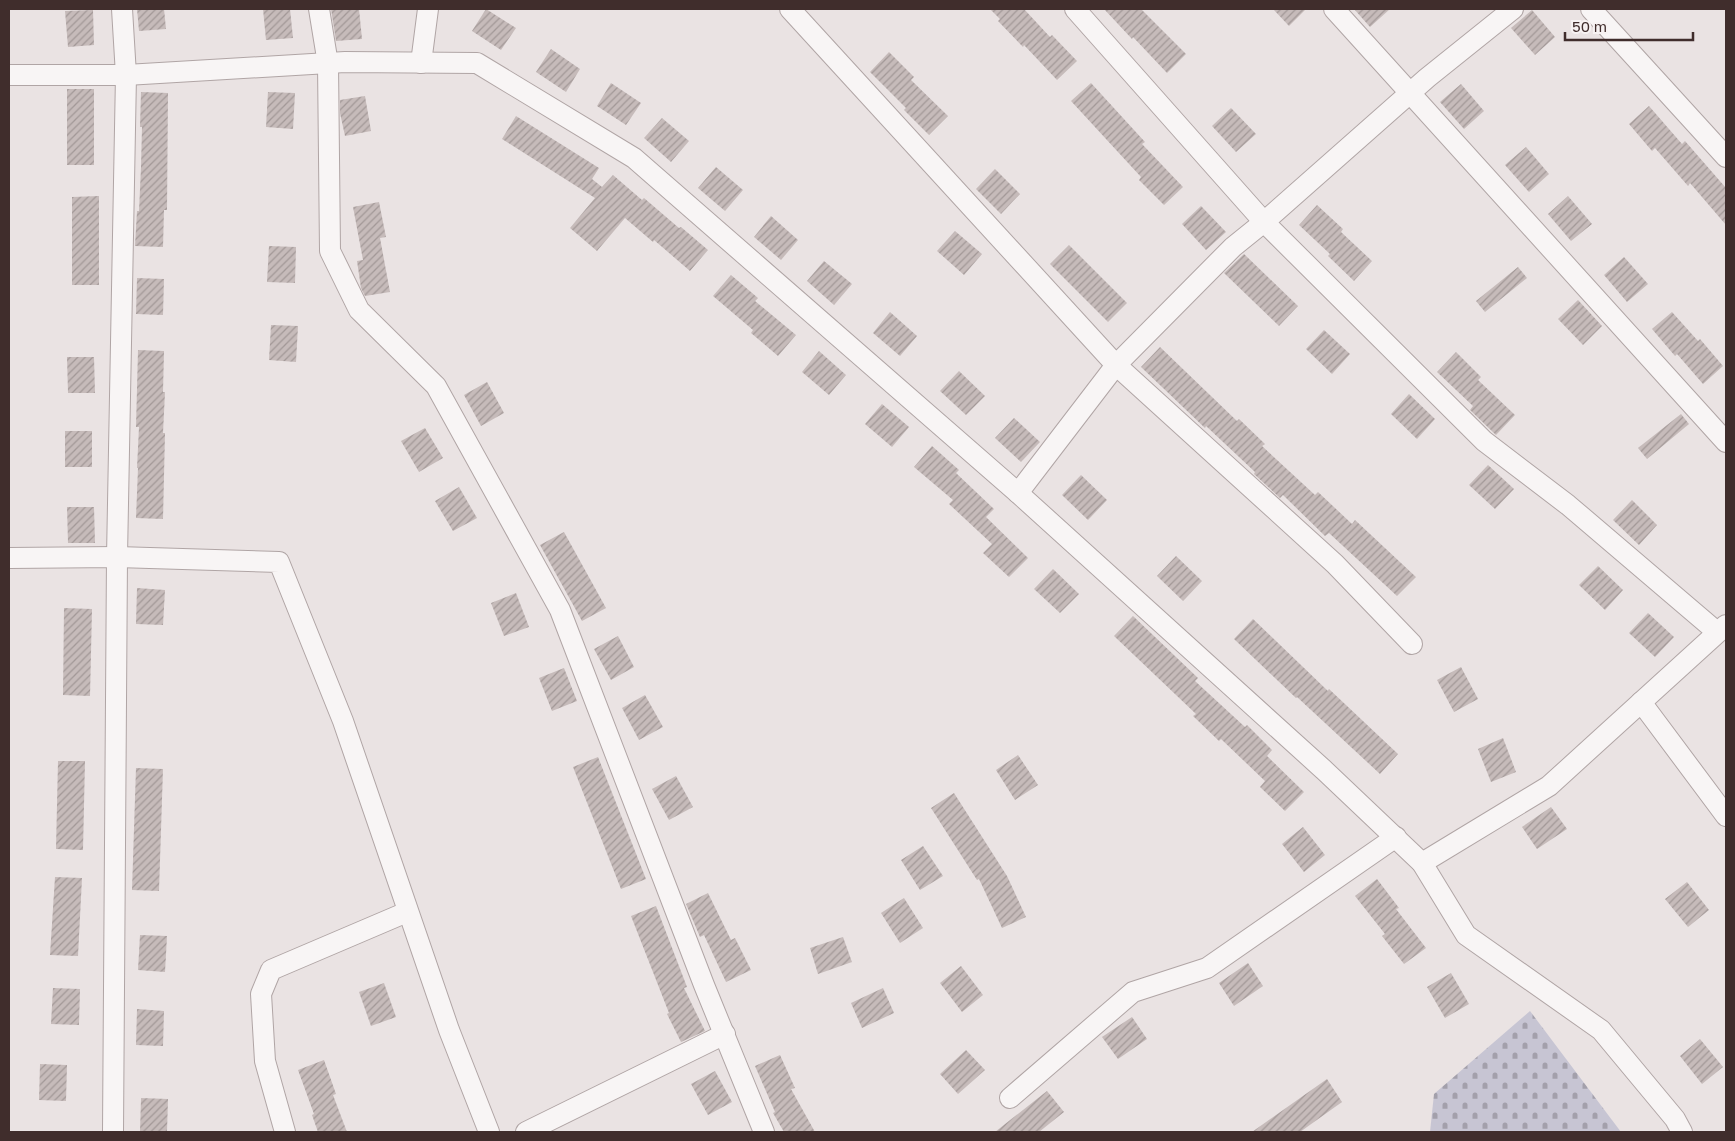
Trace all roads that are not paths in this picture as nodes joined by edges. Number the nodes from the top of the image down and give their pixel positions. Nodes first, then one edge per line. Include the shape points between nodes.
1 (122, 9) edge
2 (319, 9) edge
3 (428, 9) edge
4 (790, 9) edge
5 (1075, 9) edge
6 (1334, 9) edge
7 (1513, 9) edge
8 (1591, 9) edge
9 (421, 63) junction
10 (328, 64) junction
11 (9, 75) edge
12 (126, 75) junction
13 (1411, 92) junction
14 (1726, 157) edge
15 (1264, 222) junction
16 (1116, 365) junction
17 (1726, 442) edge
18 (1018, 493) junction
19 (116, 557) junction
20 (9, 558) edge
21 (1722, 628) edge
22 (1412, 644) dead end
23 (1641, 702) junction
24 (1726, 816) edge
25 (1396, 837) junction
26 (1422, 863) junction
27 (407, 912) junction
28 (725, 1034) junction
29 (1010, 1098) dead end
30 (112, 1132) edge
31 (285, 1132) edge
32 (489, 1132) edge
33 (526, 1132) edge
34 (764, 1132) edge
35 (1682, 1132) edge

1 - 12 street
2 - 10 street
3 - 9 street
4 - 16 street
5 - 15 street
6 - 13 street
7 - 13 street
8 - 14 street
9 - 10 street
9 - 18 street via 477,63 634,158
10 - 12 street
10 - 28 street via 330,251 359,310 436,386 560,610
11 - 12 street
12 - 19 street
13 - 15 street
13 - 17 street
15 - 16 street via 1234,247
15 - 21 street via 1484,441
16 - 18 street
16 - 22 street via 1335,564
18 - 25 street
19 - 20 street
19 - 27 street via 279,562 343,721
19 - 30 street
21 - 23 street
23 - 24 street
23 - 26 street via 1549,786
25 - 26 street
25 - 29 street via 1207,968 1133,992
26 - 35 street via 1466,935 1601,1030 1675,1119
27 - 31 street via 271,970 261,994 265,1061
27 - 32 street via 448,1030
28 - 33 street
28 - 34 street

